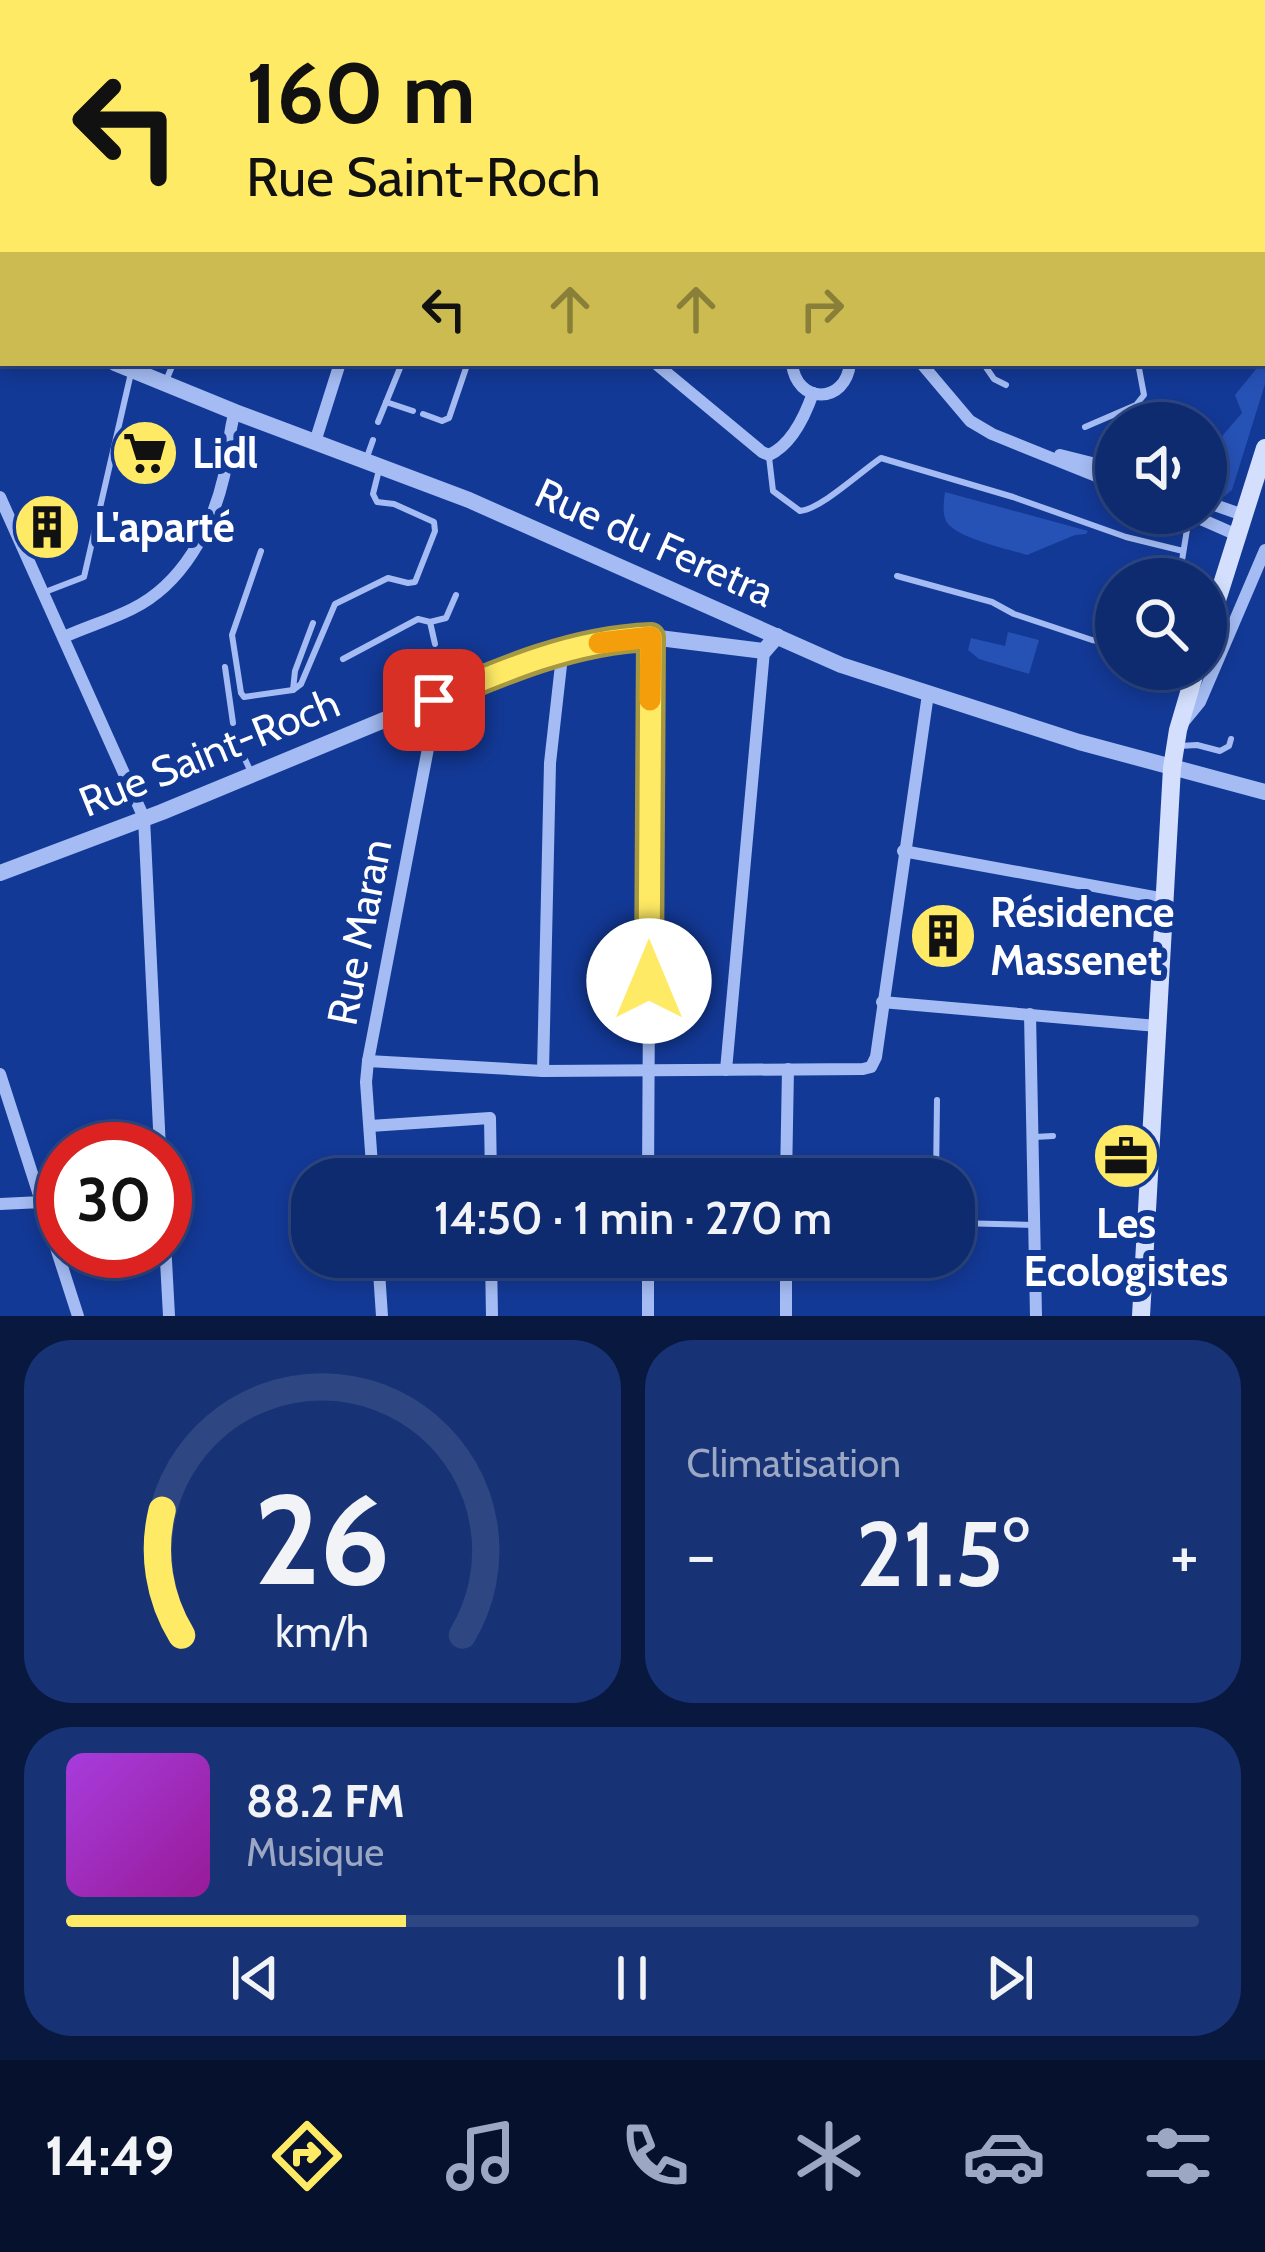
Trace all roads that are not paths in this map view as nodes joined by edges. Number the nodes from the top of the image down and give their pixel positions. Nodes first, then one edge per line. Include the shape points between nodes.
1 (124, 366) edge
2 (172, 366) edge
3 (339, 366) edge
4 (401, 366) edge
5 (464, 366) edge
6 (659, 366) edge
7 (793, 366) edge
8 (850, 366) edge
9 (924, 366) edge
10 (985, 366) edge
11 (1139, 366) edge
12 (165, 384) junction
13 (1006, 385) dead end
14 (813, 394) junction
15 (386, 402) junction
16 (413, 411) dead end
17 (235, 412) junction
18 (423, 414) dead end
19 (378, 422) dead end
20 (1085, 427) dead end
21 (373, 440) dead end
22 (315, 442) junction
23 (1023, 447) junction
24 (1265, 448) edge
25 (769, 455) junction
26 (373, 464) junction
27 (1095, 464) edge
28 (1095, 476) edge
29 (0, 497) edge
30 (1227, 516) edge
31 (1227, 522) edge
32 (1240, 525) junction
33 (1186, 534) edge
34 (1183, 550) junction
35 (1265, 550) edge
36 (261, 551) dead end
37 (1182, 558) edge
38 (1227, 567) edge
39 (897, 576) dead end
40 (43, 592) junction
41 (456, 595) dead end
42 (313, 622) dead end
43 (430, 622) junction
44 (778, 636) junction
45 (64, 637) junction
46 (651, 637) junction
47 (1229, 637) joint
48 (1095, 640) edge
49 (434, 644) dead end
50 (764, 651) junction
51 (559, 652) junction
52 (343, 659) dead end
53 (225, 667) dead end
54 (440, 668) dead end
55 (293, 690) junction
56 (1190, 690) edge
57 (928, 694) junction
58 (442, 696) junction
59 (233, 723) dead end
60 (1177, 738) junction
61 (1232, 739) dead end
62 (242, 753) dead end
63 (1172, 768) junction
64 (252, 775) junction
65 (1265, 792) edge
66 (144, 818) junction
67 (903, 851) junction
68 (0, 873) edge
69 (1165, 899) junction
70 (882, 1002) junction
71 (1030, 1014) junction
72 (1157, 1026) junction
73 (368, 1061) junction
74 (788, 1069) junction
75 (648, 1070) junction
76 (726, 1070) junction
77 (543, 1071) junction
78 (0, 1074) edge
79 (937, 1100) dead end
80 (159, 1122) edge
81 (370, 1126) junction
82 (1053, 1136) dead end
83 (1031, 1138) junction
84 (372, 1158) edge
85 (490, 1158) edge
86 (648, 1158) edge
87 (786, 1158) edge
88 (936, 1158) edge
89 (36, 1184) edge
90 (36, 1202) edge
91 (0, 1204) edge
92 (975, 1224) edge
93 (1033, 1225) junction
94 (66, 1278) edge
95 (167, 1278) edge
96 (379, 1278) edge
97 (491, 1278) edge
98 (648, 1278) edge
99 (786, 1278) edge
100 (78, 1316) edge
101 (169, 1316) edge
102 (382, 1316) edge
103 (492, 1316) edge
104 (648, 1316) edge
105 (786, 1316) edge
106 (1036, 1316) edge
107 (1141, 1316) edge

1 - 12 street, Rue du Feretra
1 - 40 lane via 84,577
2 - 12 lane
3 - 22 street
4 - 15 lane
5 - 18 lane via 448,418
6 - 25 street
7 - 14 street
8 - 14 street via 837,390
9 - 23 street via 970,421
10 - 13 lane
11 - 20 lane via 1144,395 1136,405
12 - 17 street, Rue du Feretra
14 - 25 street via 788,440
15 - 16 lane
15 - 19 lane
17 - 22 street, Rue du Feretra
17 - 45 street via 218,498 182,569 136,607
21 - 26 lane
22 - 26 street, Rue du Feretra
23 - 27 street
23 - 28 street
24 - 32 main road
25 - 34 lane via 773,491 800,511 815,509 880,458
26 - 44 street, Rue du Feretra
26 - 55 lane via 377,502 434,522 435,530 415,582 388,578 335,604
29 - 40 street
30 - 32 street
31 - 32 street
32 - 38 main road
33 - 34 lane
34 - 37 lane
35 - 47 street
36 - 55 lane via 232,635 241,694
39 - 48 lane
40 - 45 street
41 - 43 lane via 446,618
42 - 55 lane
43 - 49 lane
43 - 52 lane via 418,619
44 - 50 street
44 - 57 street, Rue du Feretra
45 - 66 street
46 - 50 street, Rue Saint-Roch
46 - 51 street, Rue Saint-Roch
46 - 75 street
47 - 60 street
50 - 76 street
51 - 58 street, Rue Saint-Roch
51 - 77 street
53 - 59 lane
54 - 58 lane
56 - 60 main road
57 - 63 street, Rue du Feretra
57 - 67 street
58 - 64 street, Rue Saint-Roch
58 - 73 street, Rue Maran
60 - 61 lane via 1220,751
60 - 63 main road
62 - 64 lane
63 - 65 street, Rue du Feretra
63 - 69 main road
64 - 66 street, Rue Saint-Roch
66 - 68 street, Rue Saint-Roch
66 - 80 street
67 - 69 street
67 - 70 street
69 - 72 main road
70 - 71 street
70 - 74 street via 872,1066
71 - 72 street
71 - 83 street
72 - 107 main road
73 - 77 street
73 - 81 street, Rue Maran
74 - 76 street
74 - 87 street
75 - 76 street
75 - 77 street
75 - 86 street
78 - 89 street
79 - 88 lane
81 - 84 street, Rue Maran
81 - 85 street via 490,1118
82 - 83 lane
83 - 93 street
90 - 91 street
92 - 93 lane
93 - 106 street
94 - 100 street
95 - 101 street
96 - 102 street
97 - 103 street
98 - 104 street
99 - 105 street

